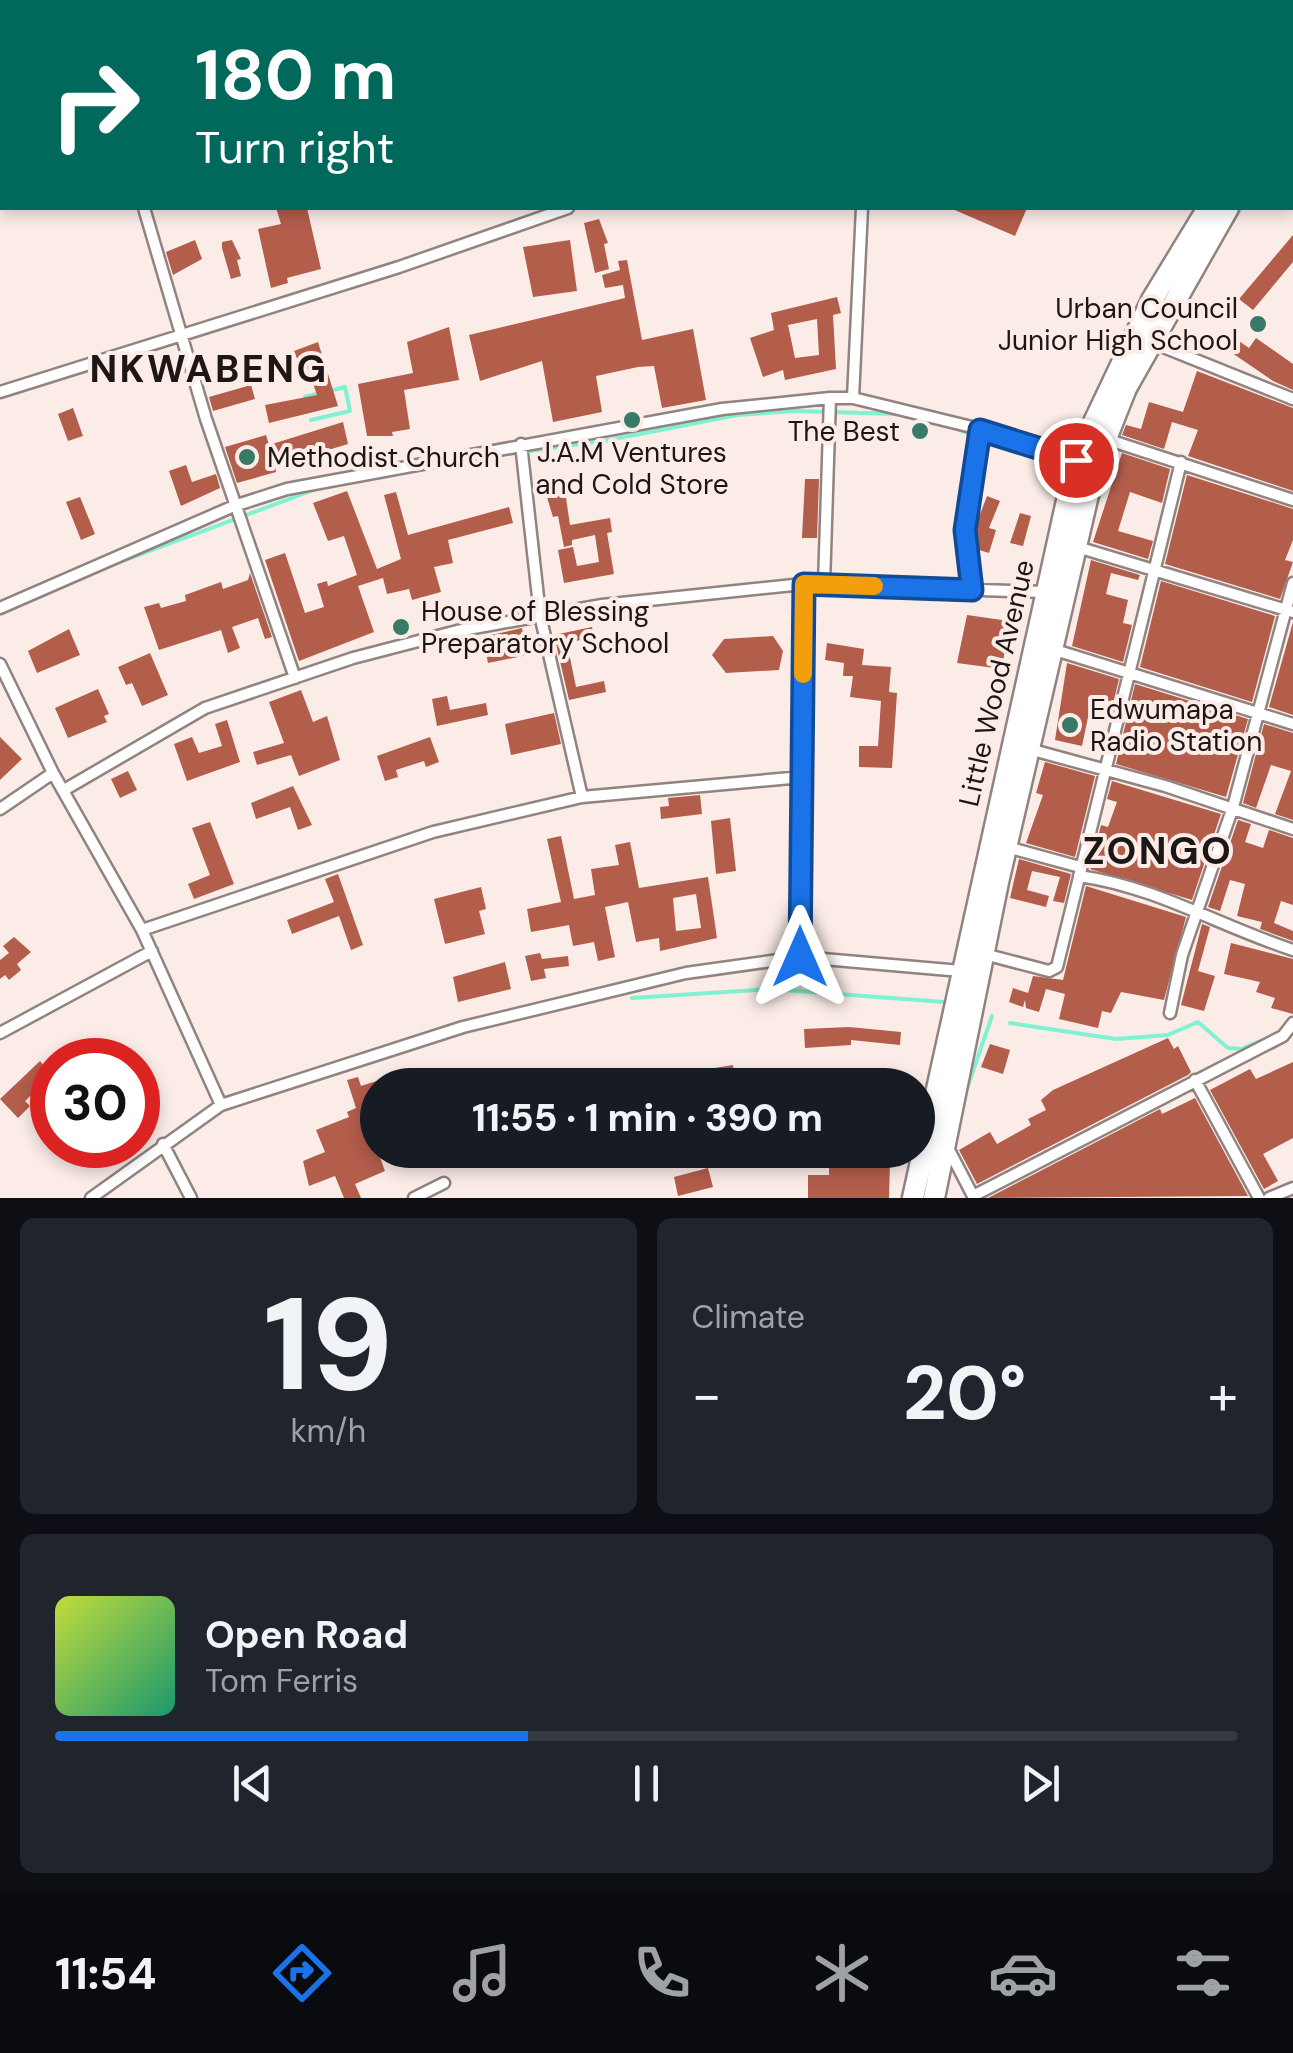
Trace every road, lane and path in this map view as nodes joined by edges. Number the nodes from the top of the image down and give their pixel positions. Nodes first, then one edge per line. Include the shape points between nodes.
1 (145, 210) edge
2 (562, 210) edge
3 (862, 210) edge
4 (1207, 210) edge
5 (1227, 210) edge
6 (183, 333) junction
7 (1150, 342) junction
8 (0, 392) edge
9 (830, 398) junction
10 (854, 398) junction
11 (1293, 399) edge
12 (980, 430) junction
13 (1105, 439) junction
14 (521, 444) junction
15 (1076, 460) junction
16 (1181, 462) junction
17 (1293, 500) edge
18 (234, 506) junction
19 (1073, 546) junction
20 (1156, 570) junction
21 (1293, 583) edge
22 (804, 584) junction
23 (824, 584) junction
24 (972, 590) junction
25 (1044, 592) junction
26 (0, 608) edge
27 (1289, 611) edge
28 (540, 615) junction
29 (1050, 648) junction
30 (0, 664) edge
31 (1132, 670) junction
32 (296, 678) junction
33 (1256, 711) junction
34 (1293, 724) edge
35 (1030, 748) junction
36 (1105, 770) junction
37 (53, 774) junction
38 (802, 777) junction
39 (64, 790) junction
40 (582, 797) junction
41 (1233, 808) junction
42 (0, 809) edge
43 (1293, 828) edge
44 (1007, 847) junction
45 (1080, 872) junction
46 (1196, 908) junction
47 (142, 930) junction
48 (1293, 950) edge
49 (152, 951) junction
50 (984, 954) junction
51 (800, 957) junction
52 (961, 971) junction
53 (1170, 1013) dead end
54 (1291, 1027) edge
55 (0, 1033) edge
56 (1196, 1080) junction
57 (221, 1105) junction
58 (944, 1141) junction
59 (163, 1144) junction
60 (444, 1182) dead end
61 (1293, 1188) edge
62 (974, 1197) edge
63 (91, 1198) edge
64 (191, 1198) edge
65 (414, 1198) edge
66 (912, 1198) edge
67 (934, 1198) edge
68 (1258, 1198) edge
69 (1270, 1198) edge

1 - 6 street
2 - 6 street
3 - 10 street
4 - 15 highway, Little Wood Avenue via 1152,300
5 - 7 highway, Little Wood Avenue
6 - 8 street
6 - 18 street
7 - 11 street
7 - 13 highway, Little Wood Avenue
9 - 10 street
9 - 14 street via 722,408
9 - 23 street
10 - 12 street
12 - 15 street
12 - 24 street via 965,530
13 - 16 street
13 - 19 highway, Little Wood Avenue
14 - 18 street via 286,488
14 - 28 street
15 - 25 highway, Little Wood Avenue
16 - 17 street
16 - 20 street
18 - 26 street
18 - 32 street
19 - 20 street
19 - 29 highway, Little Wood Avenue
20 - 27 street
20 - 31 street
21 - 27 street
22 - 23 street
22 - 28 street
22 - 38 street
23 - 24 street
24 - 25 street
25 - 52 highway, Little Wood Avenue
27 - 33 street
28 - 32 street via 353,658
28 - 40 street
29 - 31 street
29 - 35 highway, Little Wood Avenue
30 - 37 street
31 - 33 street
31 - 36 street
32 - 39 street via 205,708
33 - 34 street
33 - 41 street
35 - 36 street
35 - 44 highway, Little Wood Avenue
36 - 41 street
36 - 45 street
37 - 39 street
37 - 42 street
38 - 40 street
38 - 51 street
39 - 47 street
40 - 47 street via 434,832
41 - 43 street
41 - 46 street
44 - 45 street
44 - 50 highway, Little Wood Avenue
45 - 46 street
45 - 50 street via 1054,970
46 - 48 street via 1224,927
46 - 53 street
47 - 49 street
49 - 55 street
49 - 57 street
50 - 58 highway, Little Wood Avenue
51 - 52 street
51 - 57 street via 686,974 463,1027
52 - 66 highway, Little Wood Avenue
54 - 56 street
56 - 62 street
56 - 68 street
57 - 59 street
58 - 62 street
58 - 67 highway, Little Wood Avenue
59 - 63 street
59 - 64 street
60 - 65 street
61 - 69 street

